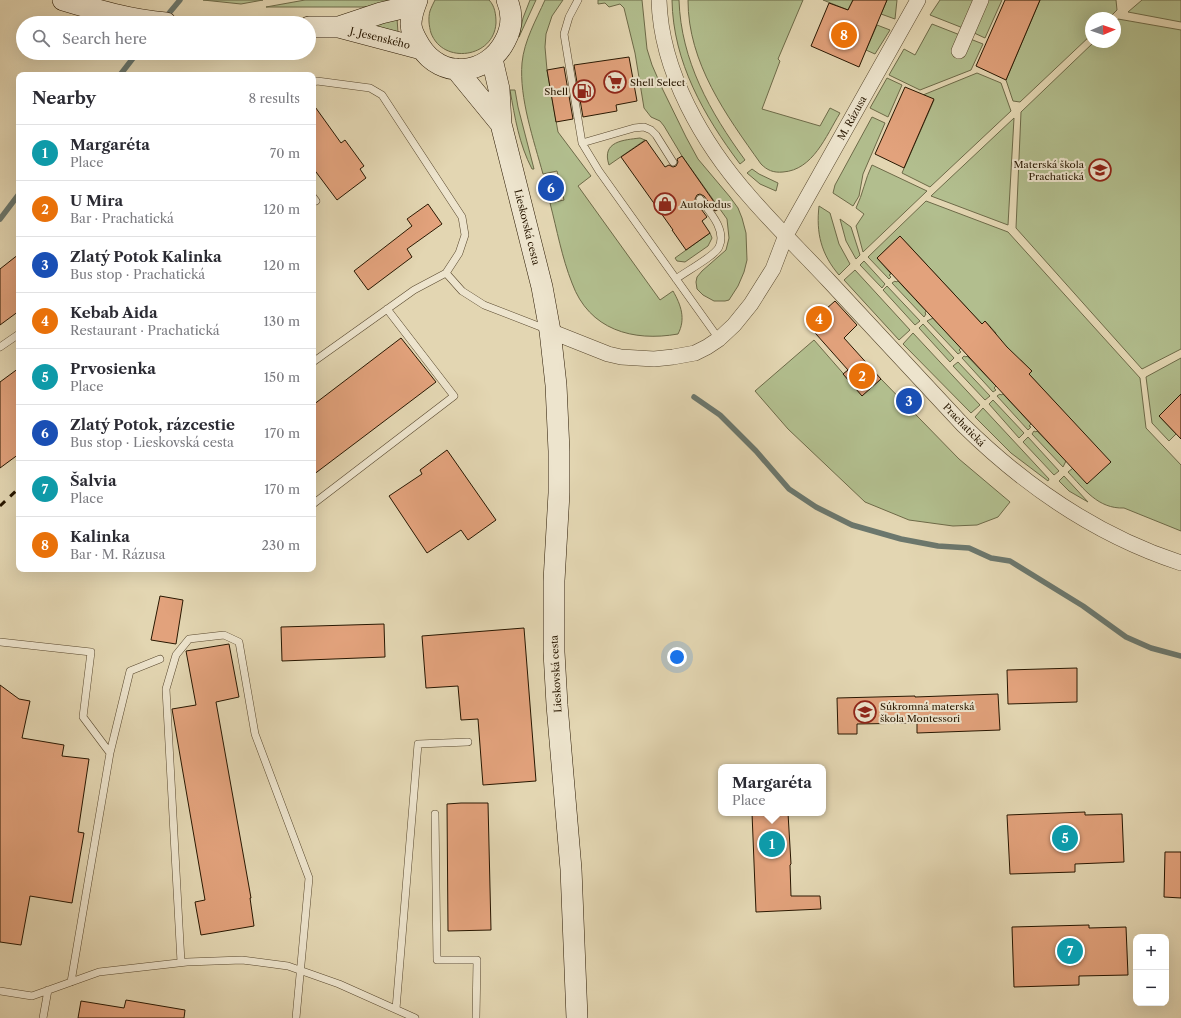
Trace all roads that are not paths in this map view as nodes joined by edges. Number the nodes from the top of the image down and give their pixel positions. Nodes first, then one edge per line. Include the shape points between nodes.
1 (63, 0) edge
2 (578, 0) edge
3 (659, 0) edge
4 (918, 0) edge
5 (981, 0) edge
6 (416, 2) edge
7 (511, 3) edge
8 (128, 16) edge
9 (316, 26) edge
10 (339, 27) junction
11 (422, 49) junction
12 (959, 51) dead end
13 (492, 59) junction
14 (456, 69) junction
15 (316, 81) edge
16 (501, 124) junction
17 (582, 143) junction
18 (673, 162) dead end
19 (700, 199) dead end
20 (786, 235) junction
21 (446, 273) junction
22 (676, 279) junction
23 (387, 309) junction
24 (550, 331) junction
25 (16, 336) edge
26 (719, 339) junction
27 (0, 347) edge
28 (316, 360) edge
29 (316, 502) edge
30 (1181, 564) edge
31 (0, 642) edge
32 (160, 659) dead end
33 (468, 742) dead end
34 (110, 753) junction
35 (435, 814) dead end
36 (181, 962) junction
37 (301, 971) junction
38 (71, 982) junction
39 (48, 990) junction
40 (0, 991) edge
41 (396, 1009) junction
42 (44, 1018) edge
43 (296, 1018) edge
44 (415, 1018) edge
45 (476, 1018) edge
46 (577, 1018) edge

1 - 8 street
2 - 17 lane via 564,34
3 - 20 street, Prachatická via 662,32 669,59 696,121 734,178
4 - 20 street, M. Rázusa
5 - 12 street
6 - 10 street, J. Jesenského
6 - 11 street via 411,26
7 - 13 street via 511,24 507,38
9 - 10 street, J. Jesenského
10 - 11 street, J. Jesenského
11 - 14 street via 436,62
13 - 14 street via 486,64 472,68
13 - 16 street, Lieskovská cesta via 499,89
14 - 16 street, Lieskovská cesta
15 - 21 lane via 370,88 382,95 462,217 465,235 459,253
16 - 24 street, Lieskovská cesta via 536,262
17 - 18 lane via 644,127 656,135
17 - 22 lane
19 - 22 lane via 720,230 719,247
20 - 26 street via 774,269 751,304
20 - 30 street, Prachatická via 963,425 1022,478 1067,508 1121,538
21 - 23 lane via 414,290
21 - 24 lane via 462,291 484,305
22 - 26 lane
23 - 28 lane
23 - 29 lane via 454,396
24 - 26 street via 608,354 654,359 695,352
24 - 46 street, Lieskovská cesta via 559,451 554,652 572,869
25 - 27 lane
31 - 34 lane via 91,652 83,717
32 - 34 lane via 130,671
33 - 41 lane via 418,744
34 - 38 lane
35 - 45 lane via 437,960 477,960
36 - 37 lane via 242,960 288,966
36 - 37 lane via 166,689 176,655 189,639 224,635 239,642 255,734 309,878
36 - 38 lane via 99,972
37 - 41 lane via 339,984
37 - 43 lane
38 - 39 lane
39 - 40 lane via 32,996
39 - 42 lane
41 - 44 lane

